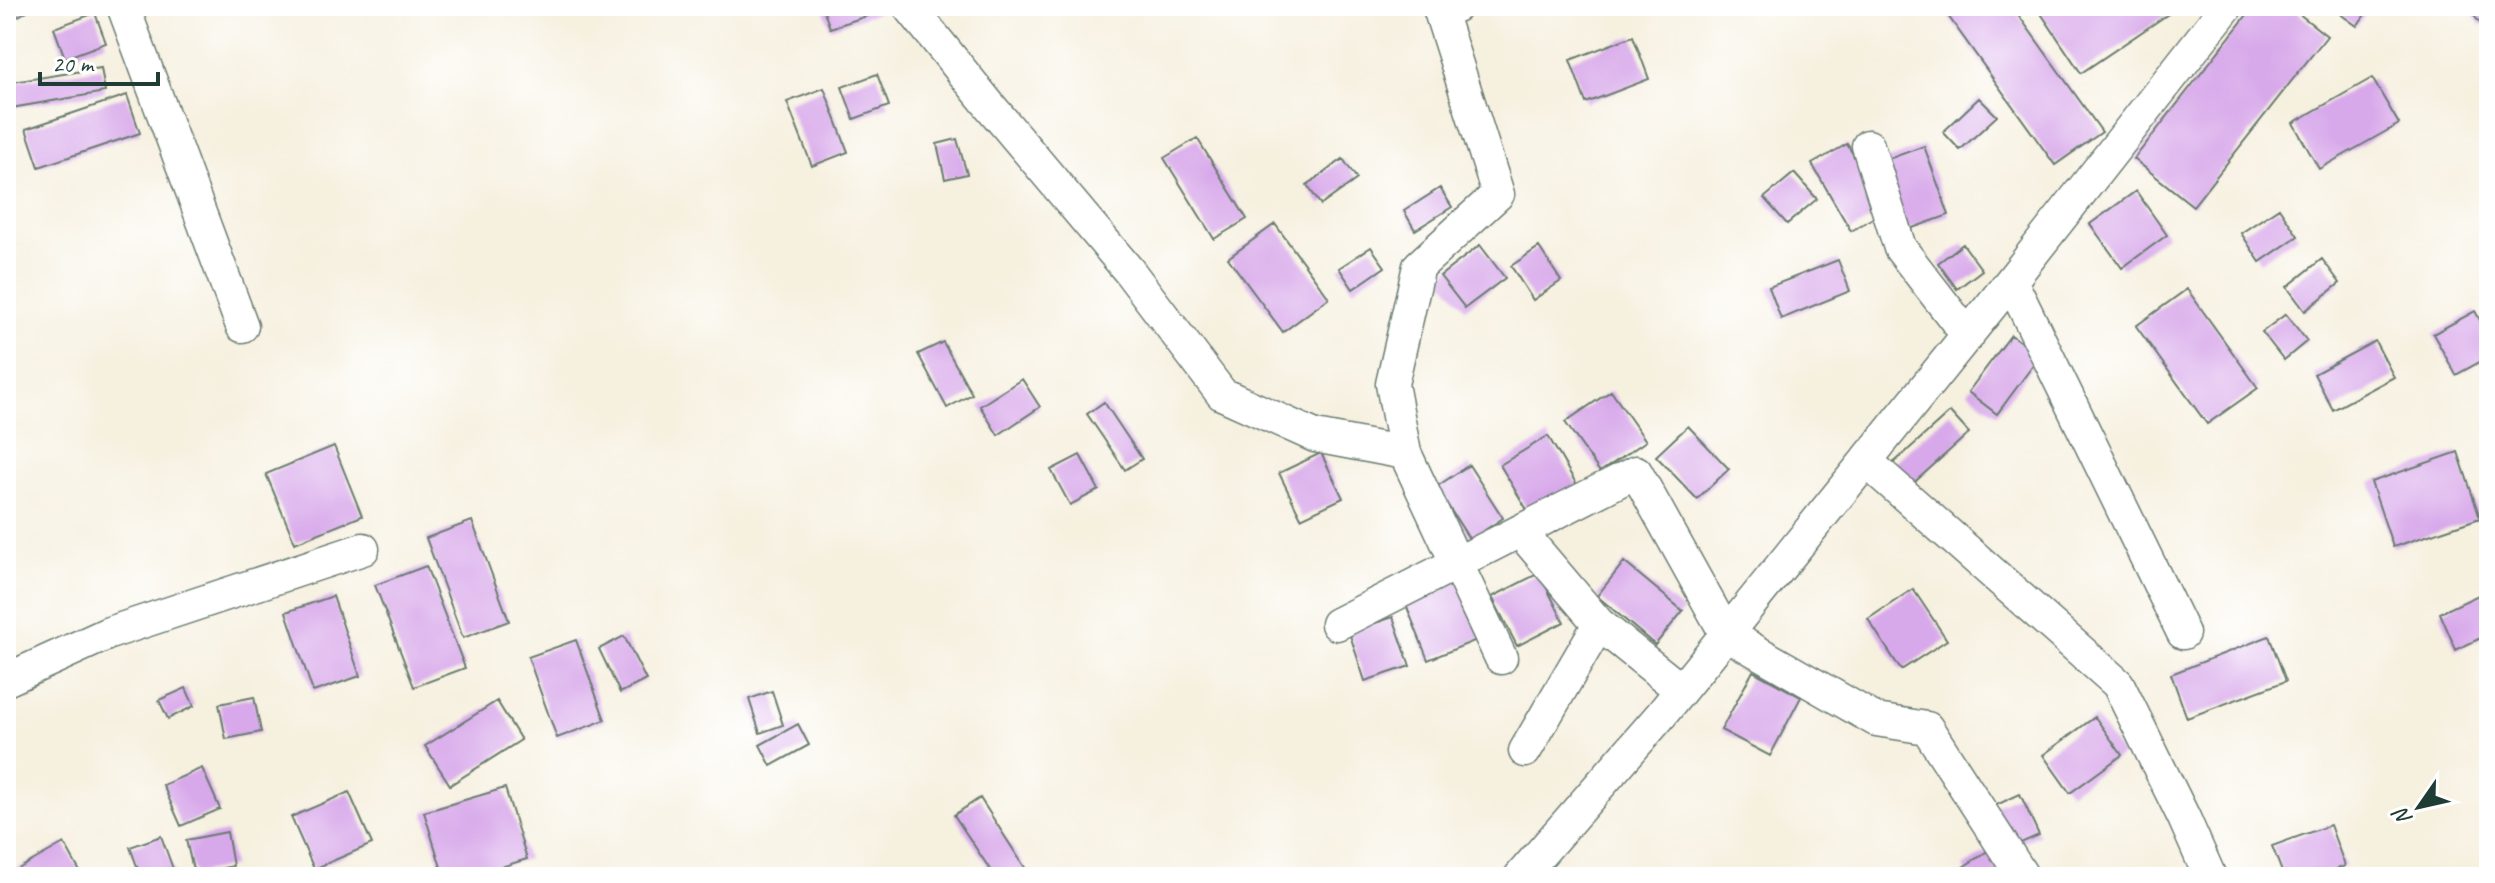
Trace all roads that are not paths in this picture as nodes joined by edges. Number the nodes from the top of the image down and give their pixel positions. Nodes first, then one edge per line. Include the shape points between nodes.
1 (123, 6) edge
2 (909, 6) edge
3 (1456, 6) edge
4 (2211, 13) edge
5 (1868, 146) dead end
6 (2011, 281) junction
7 (242, 326) dead end
8 (1968, 336) junction
9 (1405, 453) junction
10 (1866, 461) junction
11 (1520, 531) junction
12 (363, 549) dead end
13 (1459, 563) junction
14 (1337, 624) dead end
15 (1599, 624) junction
16 (2183, 633) dead end
17 (1726, 634) junction
18 (1501, 658) dead end
19 (6, 680) edge
20 (1681, 690) junction
21 (1525, 751) dead end
22 (1520, 877) edge
23 (2023, 877) edge
24 (2210, 877) edge

1 - 7 street
2 - 9 street via 1129,271 1222,394 1315,436
3 - 9 street via 1440,11 1498,194 1419,266 1392,384
4 - 6 street
5 - 8 street via 1900,248
6 - 8 street
6 - 16 street
8 - 10 street
9 - 13 street
10 - 17 street
10 - 24 street via 2118,684
11 - 13 street
11 - 15 street
11 - 17 street via 1636,472
12 - 19 street via 109,633
13 - 14 street
13 - 18 street
15 - 20 street
15 - 21 street
17 - 20 street
17 - 23 street via 1876,720 1927,728
20 - 22 street

